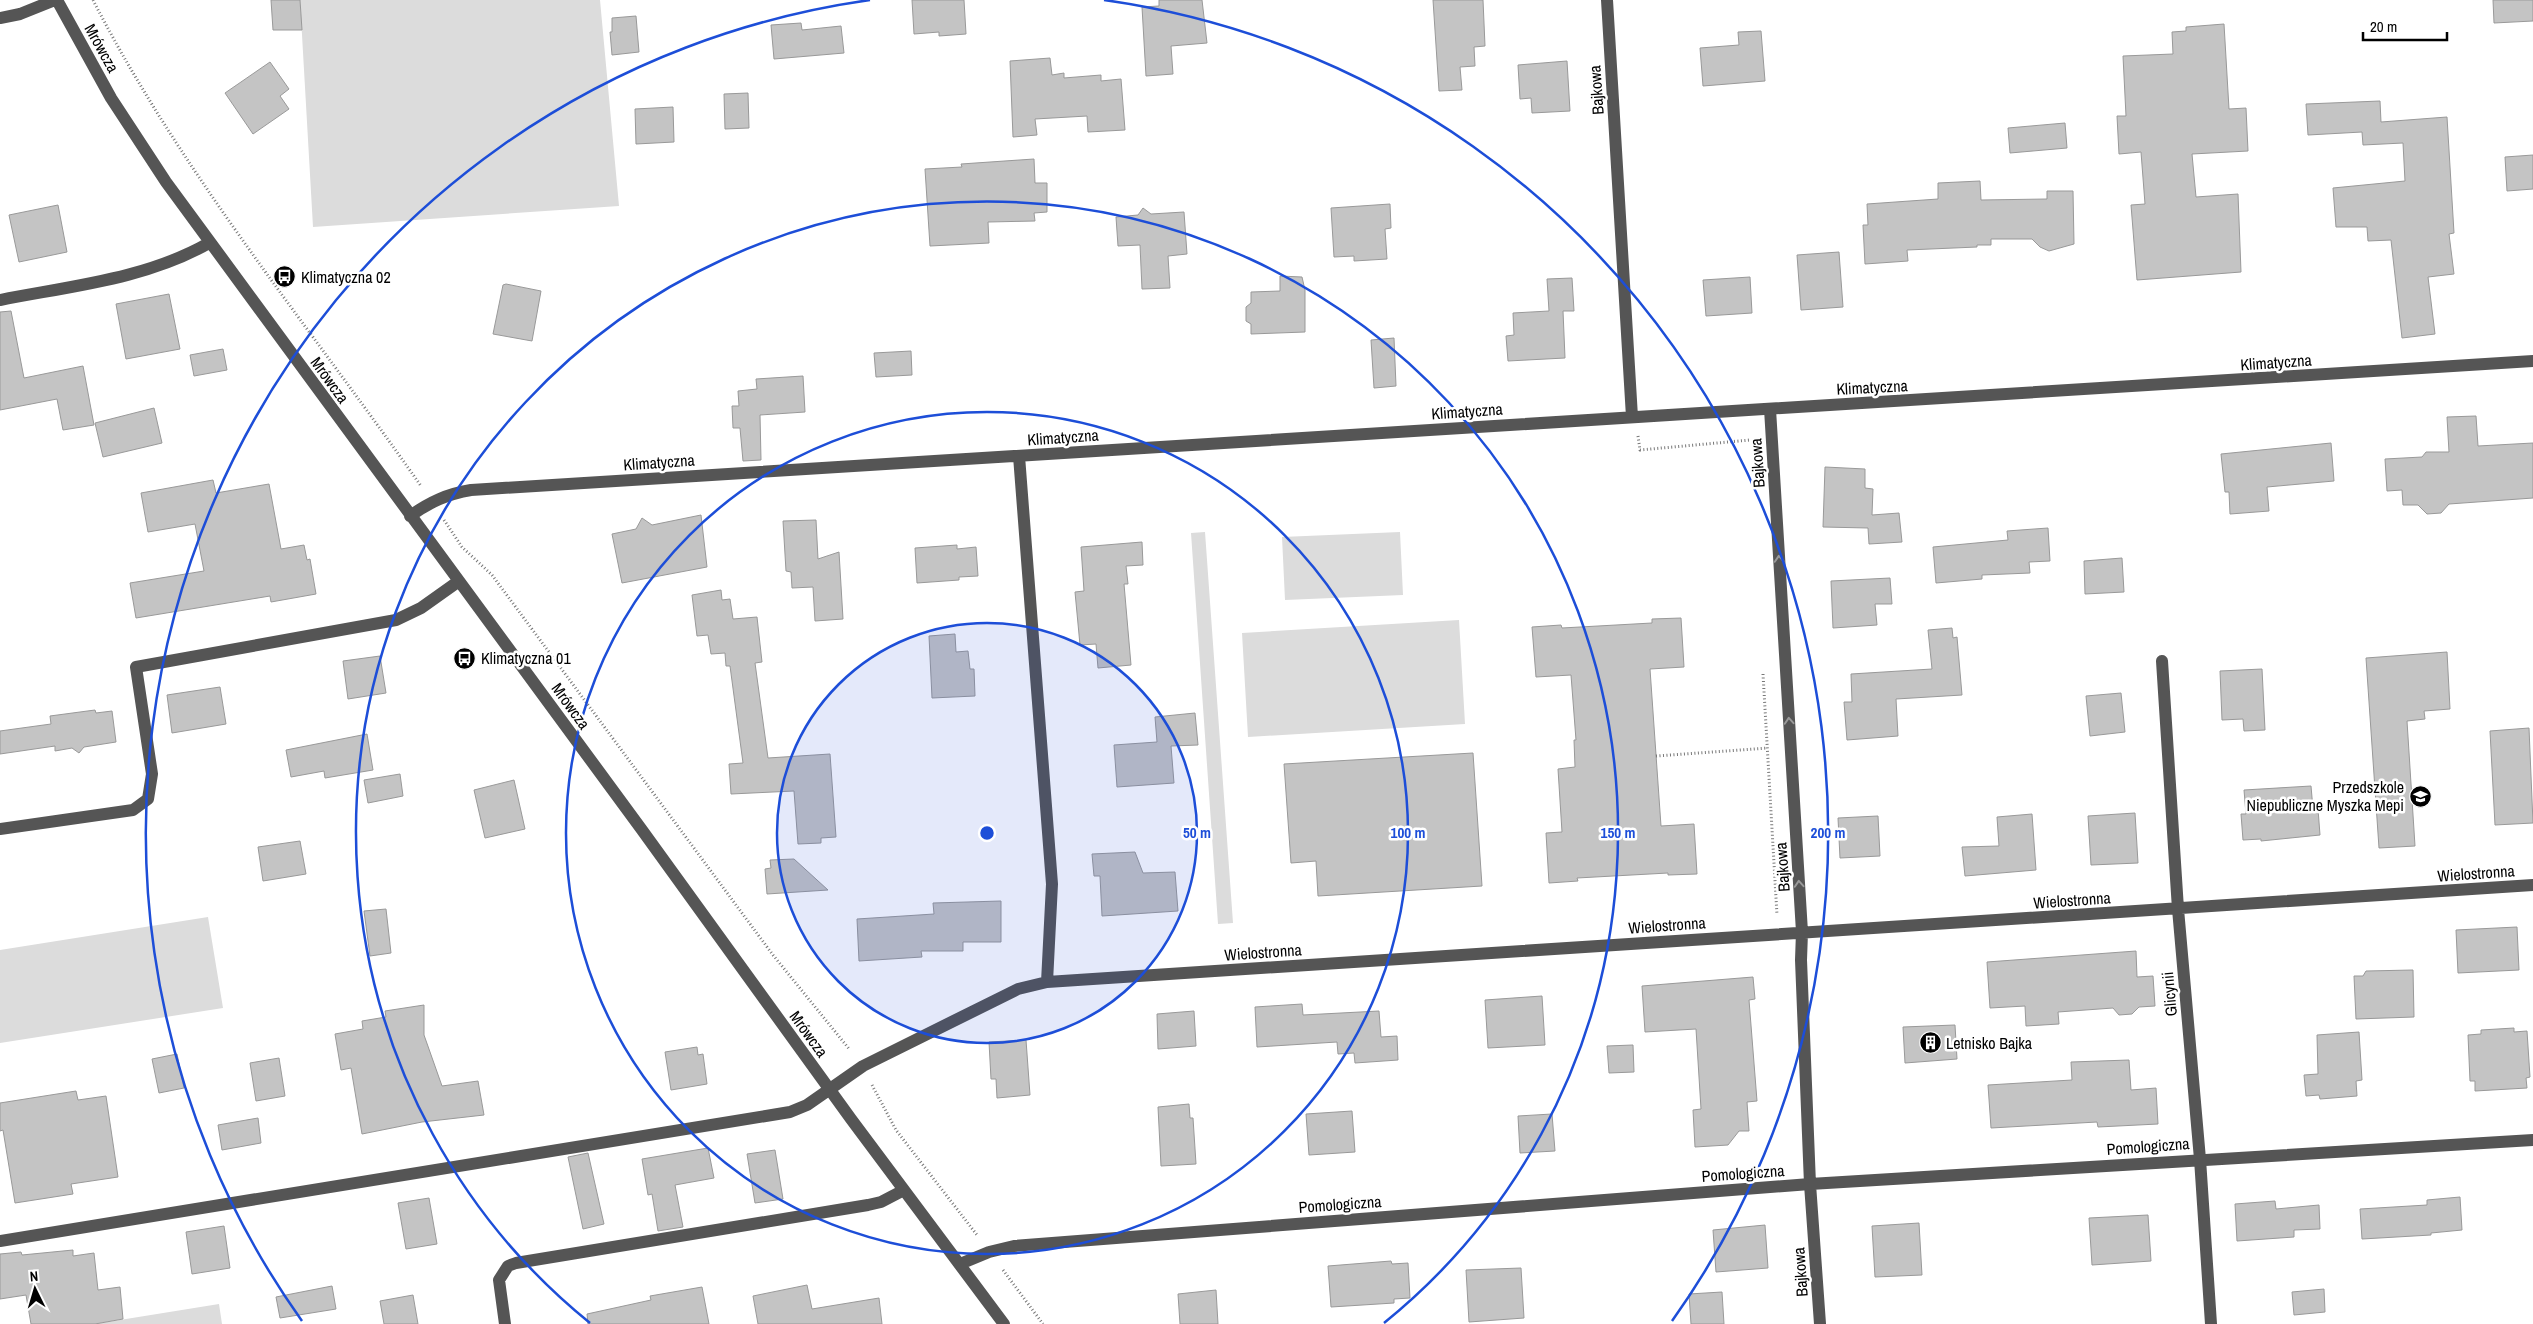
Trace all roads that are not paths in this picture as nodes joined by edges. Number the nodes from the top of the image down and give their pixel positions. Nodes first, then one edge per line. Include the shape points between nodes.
1 (56, 0) edge
2 (1607, 0) edge
3 (0, 18) edge
4 (209, 243) junction
5 (0, 300) edge
6 (2533, 361) edge
7 (1770, 409) junction
8 (1632, 417) junction
9 (1019, 456) junction
10 (410, 516) junction
11 (459, 581) junction
12 (2162, 661) dead end
13 (0, 828) edge
14 (2533, 885) edge
15 (2178, 909) junction
16 (1802, 932) junction
17 (1047, 982) junction
18 (828, 1088) junction
19 (2533, 1140) edge
20 (2200, 1159) junction
21 (1810, 1184) junction
22 (904, 1190) junction
23 (0, 1241) edge
24 (960, 1264) junction
25 (506, 1324) edge
26 (1004, 1324) edge
27 (1820, 1324) edge
28 (2211, 1324) edge

1 - 3 street
1 - 4 street, Mrówcza via 133,134
2 - 8 street, Bajkowa
4 - 5 street via 182,259 145,271
4 - 10 street, Mrówcza
6 - 7 street, Klimatyczna
7 - 8 street, Klimatyczna
16 -> 7 street, Bajkowa
8 - 9 street, Klimatyczna
9 - 10 street, Klimatyczna via 471,490 432,500
9 - 17 street via 1052,884
10 - 11 street, Mrówcza
11 - 13 street via 416,611 391,622 136,667 152,774 148,799 133,810
11 - 18 street, Mrówcza
12 - 15 street, Glicynii
14 - 15 street, Wielostronna
15 - 16 street, Wielostronna
15 - 20 street, Glicynii
16 - 17 street, Wielostronna
16 - 21 street, Bajkowa
17 - 18 street, Wielostronna via 1018,989 863,1066
18 - 22 street, Mrówcza
18 - 23 street, Wielostronna via 798,1110 776,1115
19 - 20 street, Pomologiczna
20 - 21 street, Pomologiczna
20 - 28 street, Glicynii
21 - 24 street, Pomologiczna via 1014,1246
21 - 27 street, Bajkowa
22 - 24 street, Mrówcza
22 - 25 street via 868,1205 516,1263 508,1266 499,1280
24 - 26 street, Mrówcza

